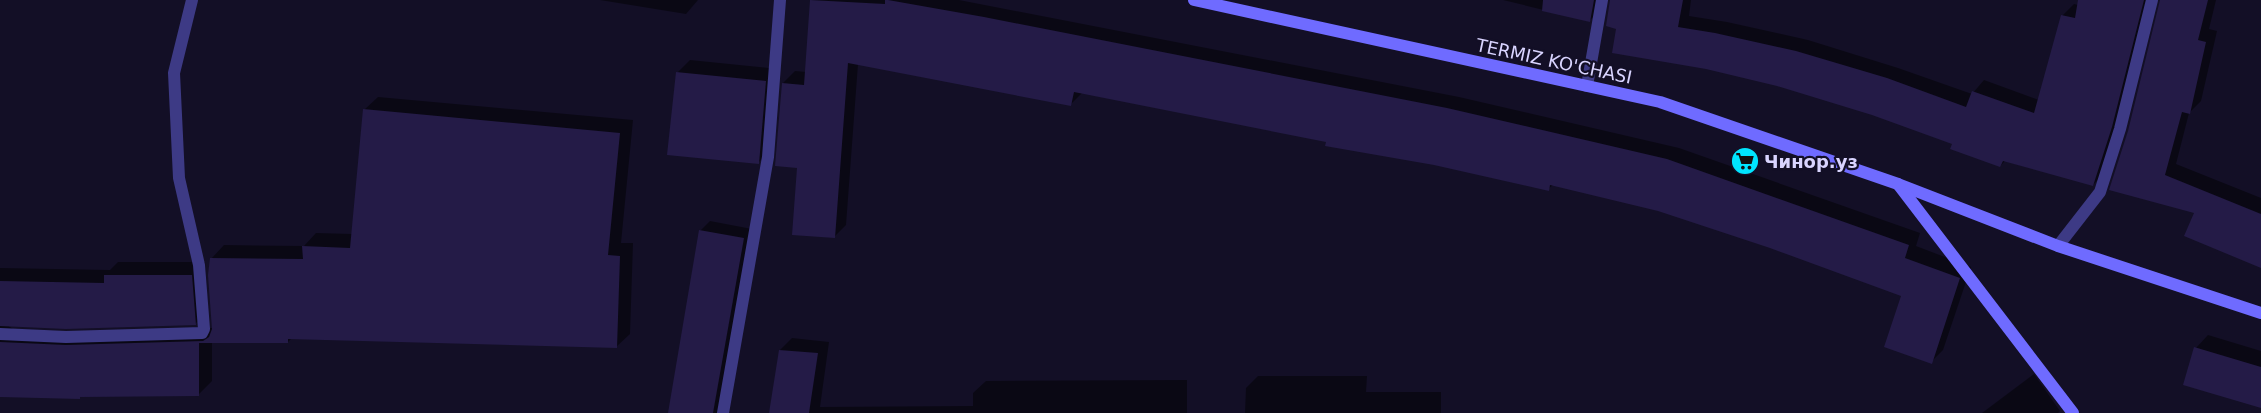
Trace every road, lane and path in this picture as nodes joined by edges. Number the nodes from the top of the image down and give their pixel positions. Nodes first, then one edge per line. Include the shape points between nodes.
1 (192, 0) edge
2 (780, 0) edge
3 (1194, 0) edge
4 (1602, 0) edge
5 (2152, 0) edge
6 (1587, 86) junction
7 (1898, 184) junction
8 (2058, 246) junction
9 (2261, 314) edge
10 (0, 334) edge
11 (723, 413) edge
12 (2073, 413) edge

1 - 10 street via 174,73 180,178 199,265 202,333
2 - 11 street via 768,157
3 - 6 main road, TERMIZ KO'CHASI
4 - 6 street
5 - 8 street via 2120,129 2100,192
6 - 7 main road, TERMIZ KO'CHASI via 1660,102
7 - 8 main road, TERMIZ KO'CHASI
7 - 12 main road
8 - 9 main road, TERMIZ KO'CHASI

